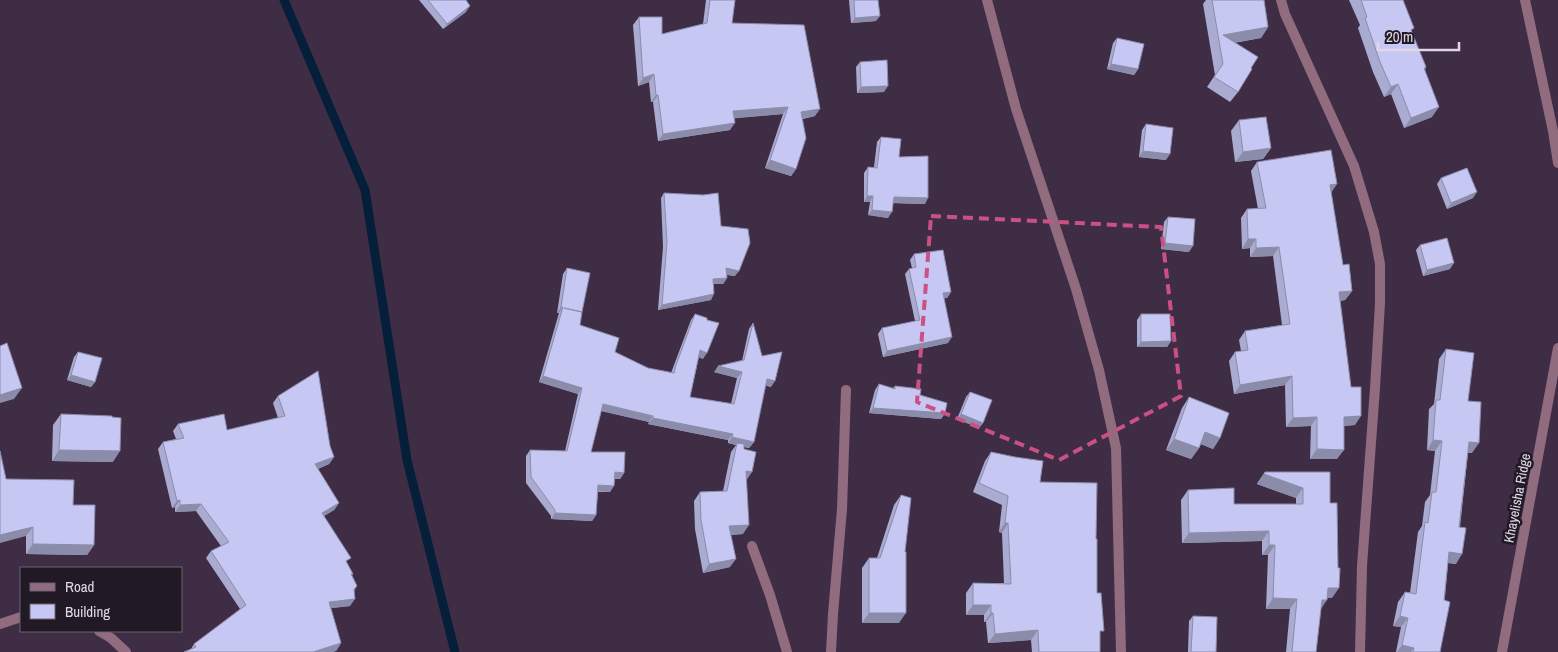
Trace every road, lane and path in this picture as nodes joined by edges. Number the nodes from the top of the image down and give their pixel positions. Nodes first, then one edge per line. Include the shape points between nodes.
1 (987, 0) edge
2 (1281, 0) edge
3 (1525, 0) edge
4 (1558, 164) edge
5 (1558, 348) edge
6 (846, 390) dead end
7 (752, 546) dead end
8 (20, 617) edge
9 (0, 624) edge
10 (101, 632) edge
11 (126, 652) edge
12 (787, 652) edge
13 (831, 652) edge
14 (1121, 652) edge
15 (1360, 652) edge
16 (1502, 652) edge

1 - 14 street via 1016,109 1076,289 1099,370 1116,448
2 - 15 street via 1354,166 1380,264
3 - 4 street via 1552,121
5 - 16 street, Khayelisha Ridge
6 - 13 street via 842,509
7 - 12 street
8 - 9 street
10 - 11 street

